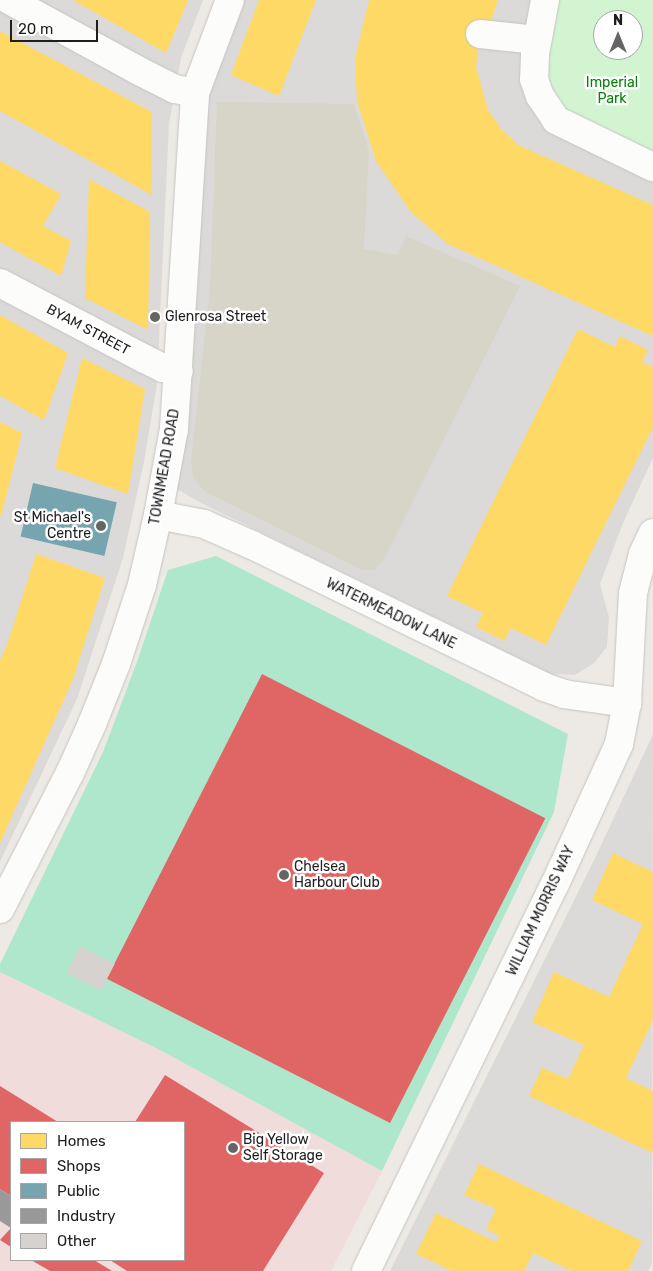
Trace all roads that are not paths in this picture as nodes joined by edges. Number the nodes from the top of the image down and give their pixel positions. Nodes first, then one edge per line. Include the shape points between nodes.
1 (8, 0) edge
2 (230, 0) edge
3 (545, 0) edge
4 (480, 34) dead end
5 (537, 40) junction
6 (195, 93) junction
7 (653, 168) edge
8 (0, 283) edge
9 (179, 371) junction
10 (158, 515) junction
11 (653, 533) edge
12 (627, 703) junction
13 (0, 909) edge
14 (366, 1271) edge

1 - 6 street via 139,72 175,89
2 - 6 street, TOWNMEAD ROAD
3 - 5 street
4 - 5 street
5 - 7 street via 534,79 540,96 556,120
6 - 9 street, TOWNMEAD ROAD
8 - 9 street, BYAM STREET via 145,360
9 - 10 street, TOWNMEAD ROAD via 174,428
10 - 12 street, WATERMEADOW LANE via 204,524 252,545 544,687 564,694
10 - 13 street, TOWNMEAD ROAD via 142,585 116,664 70,773
11 - 12 street, WILLIAM MORRIS WAY via 643,554 632,593
12 - 14 street, WILLIAM MORRIS WAY via 618,744 555,884

